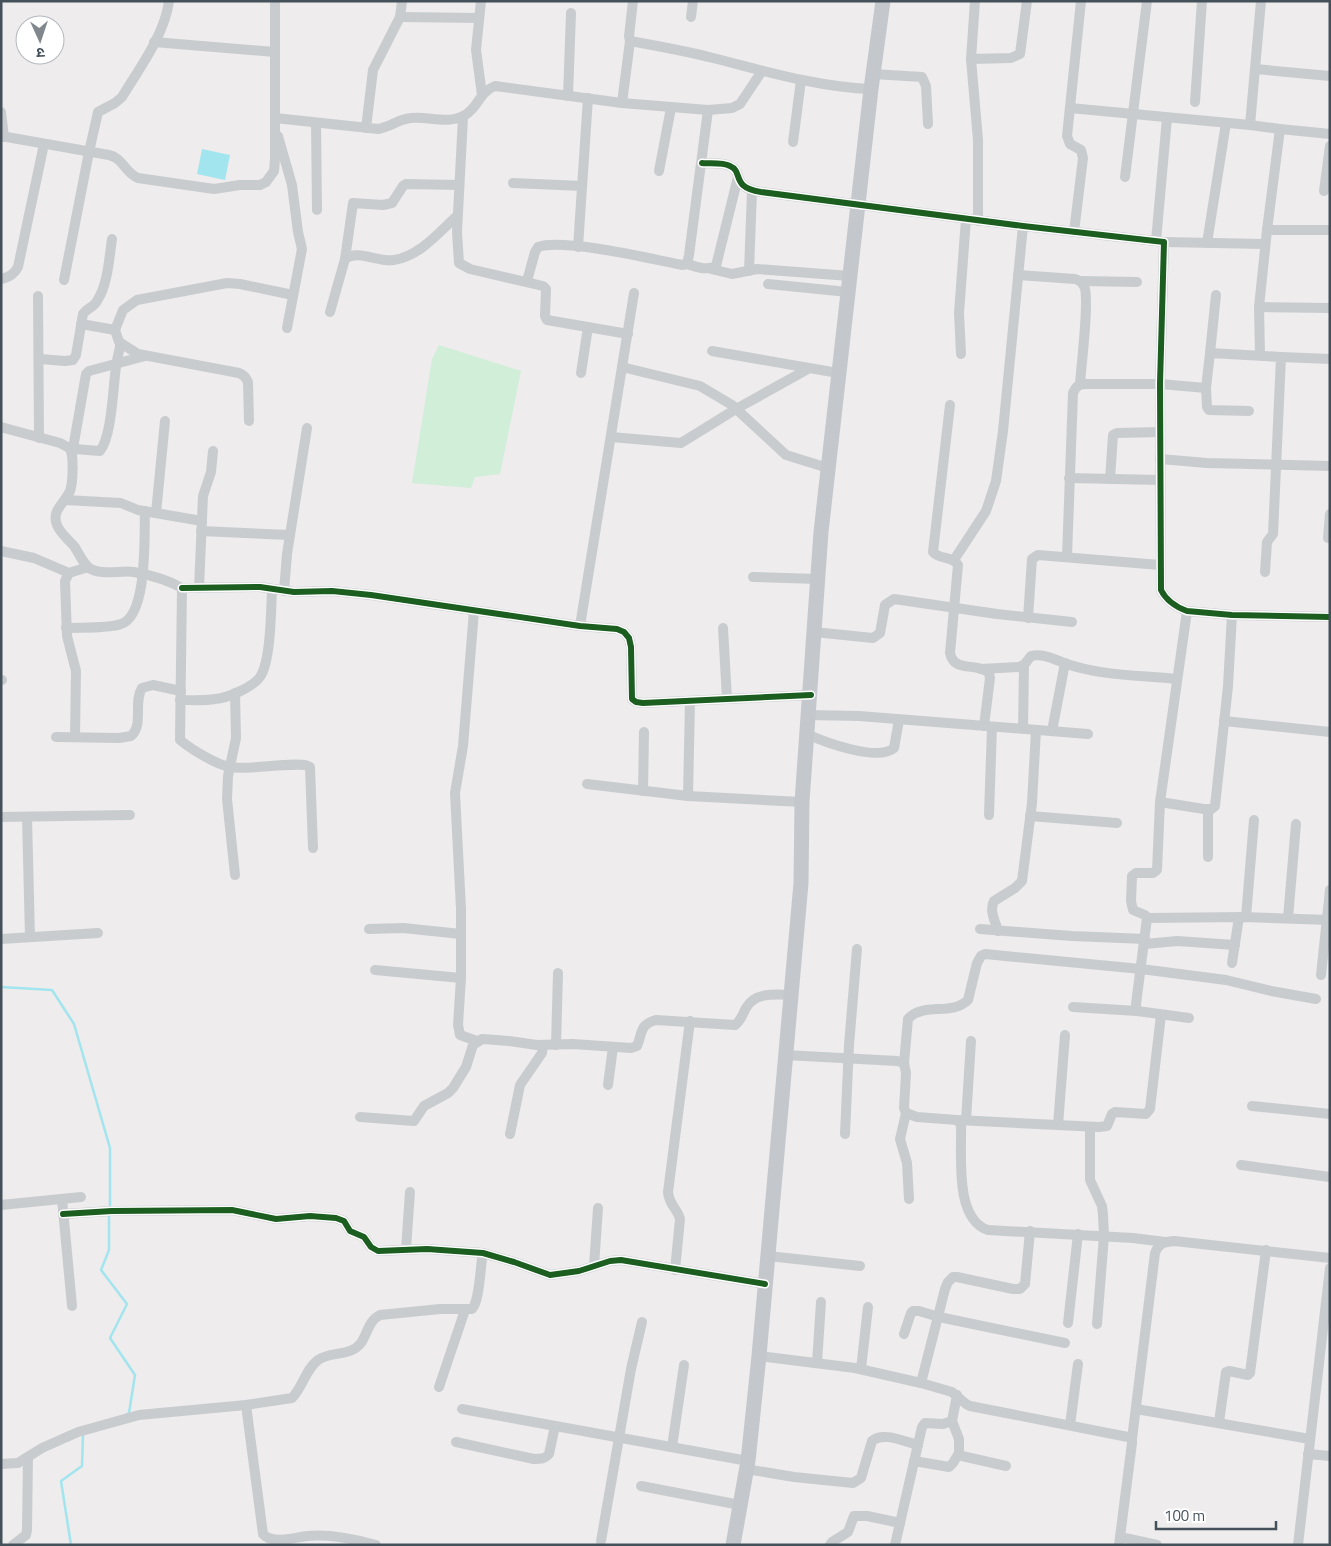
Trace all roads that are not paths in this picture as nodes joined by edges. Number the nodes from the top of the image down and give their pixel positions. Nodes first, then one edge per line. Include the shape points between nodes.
1 (169, 1) edge
2 (275, 1) edge
3 (402, 1) edge
4 (481, 1) edge
5 (633, 1) edge
6 (693, 1) edge
7 (883, 1) edge
8 (975, 1) edge
9 (1027, 1) edge
10 (1081, 1) edge
11 (1147, 1) edge
12 (1202, 1) edge
13 (1261, 1) edge
14 (571, 13) dead end
15 (400, 17) junction
16 (479, 18) junction
17 (691, 18) dead end
18 (630, 41) junction
19 (154, 42) junction
20 (275, 52) junction
21 (972, 59) junction
22 (1255, 69) junction
23 (762, 71) junction
24 (873, 74) junction
25 (1330, 76) edge
26 (801, 80) junction
27 (871, 89) junction
28 (482, 95) junction
29 (568, 96) junction
30 (588, 98) junction
31 (1195, 102) dead end
32 (622, 103) junction
33 (671, 108) junction
34 (1070, 108) junction
35 (708, 110) junction
36 (1, 112) edge
37 (1133, 115) junction
38 (463, 117) junction
39 (275, 118) junction
40 (1167, 118) junction
41 (316, 123) junction
42 (1226, 123) junction
43 (928, 124) dead end
44 (1250, 124) junction
45 (366, 128) junction
46 (1280, 129) junction
47 (275, 131) junction
48 (1330, 134) edge
49 (3, 137) edge
50 (793, 142) dead end
51 (44, 144) junction
52 (1330, 146) edge
53 (89, 152) junction
54 (702, 163) junction
55 (660, 171) dead end
56 (738, 177) junction
57 (1125, 177) dead end
58 (513, 183) dead end
59 (459, 185) junction
60 (582, 186) junction
61 (752, 190) junction
62 (1324, 191) dead end
63 (859, 206) junction
64 (317, 210) dead end
65 (457, 216) junction
66 (966, 219) junction
67 (978, 221) junction
68 (1023, 226) junction
69 (1267, 230) junction
70 (1330, 230) edge
71 (1074, 232) junction
72 (112, 239) dead end
73 (1160, 242) junction
74 (1207, 243) junction
75 (1265, 244) junction
76 (578, 247) junction
77 (345, 259) junction
78 (687, 264) junction
79 (711, 269) junction
80 (749, 271) junction
81 (1018, 275) junction
82 (850, 276) junction
83 (1, 279) edge
84 (64, 280) dead end
85 (1080, 280) junction
86 (527, 281) junction
87 (1136, 282) dead end
88 (768, 284) dead end
89 (848, 292) junction
90 (634, 293) dead end
91 (293, 294) junction
92 (1216, 295) dead end
93 (38, 296) dead end
94 (1260, 307) junction
95 (1330, 308) edge
96 (330, 312) dead end
97 (80, 324) junction
98 (588, 327) junction
99 (287, 328) dead end
100 (115, 330) junction
101 (628, 334) junction
102 (121, 343) junction
103 (712, 351) dead end
104 (1210, 353) junction
105 (961, 354) dead end
106 (1260, 355) junction
107 (146, 356) junction
108 (1281, 357) junction
109 (40, 359) junction
110 (1330, 359) edge
111 (116, 363) junction
112 (622, 367) junction
113 (808, 369) junction
114 (581, 373) dead end
115 (838, 373) junction
116 (1080, 384) junction
117 (1160, 384) junction
118 (1206, 388) junction
119 (950, 405) dead end
120 (736, 409) junction
121 (1249, 411) dead end
122 (165, 421) dead end
123 (248, 422) dead end
124 (1, 427) edge
125 (307, 428) dead end
126 (1160, 432) junction
127 (611, 436) junction
128 (39, 438) junction
129 (213, 451) dead end
130 (72, 454) junction
131 (1160, 460) junction
132 (1277, 464) junction
133 (1330, 466) edge
134 (828, 468) junction
135 (1069, 478) junction
136 (1110, 479) junction
137 (1160, 480) junction
138 (65, 500) junction
139 (145, 511) junction
140 (156, 513) junction
141 (1330, 514) edge
142 (202, 526) junction
143 (290, 535) junction
144 (1328, 538) dead end
145 (1, 551) edge
146 (1067, 556) junction
147 (954, 560) junction
148 (1160, 565) junction
149 (88, 567) junction
150 (1265, 572) dead end
151 (68, 573) junction
152 (143, 575) junction
153 (753, 577) dead end
154 (818, 579) junction
155 (182, 588) junction
156 (200, 588) junction
157 (272, 589) junction
158 (284, 591) junction
159 (954, 608) junction
160 (474, 611) junction
161 (1186, 611) junction
162 (1232, 615) junction
163 (1330, 617) edge
164 (1028, 618) junction
165 (1072, 622) dead end
166 (580, 626) junction
167 (66, 628) junction
168 (723, 628) dead end
169 (814, 632) junction
170 (1065, 663) junction
171 (1024, 665) junction
172 (981, 669) junction
173 (1177, 679) junction
174 (234, 693) junction
175 (810, 695) junction
176 (181, 696) junction
177 (727, 699) junction
178 (690, 701) junction
179 (808, 715) junction
180 (899, 720) junction
181 (1224, 721) junction
182 (988, 727) junction
183 (1023, 729) junction
184 (1036, 730) junction
185 (1052, 731) junction
186 (644, 732) dead end
187 (1330, 732) edge
188 (807, 734) junction
189 (1088, 734) dead end
190 (75, 736) junction
191 (56, 737) dead end
192 (230, 767) junction
193 (587, 784) dead end
194 (643, 791) junction
195 (688, 796) junction
196 (802, 802) junction
197 (1160, 802) junction
198 (1208, 809) junction
199 (130, 815) dead end
200 (988, 815) dead end
201 (1030, 816) junction
202 (1, 817) edge
203 (27, 817) junction
204 (1254, 820) dead end
205 (1117, 823) dead end
206 (1296, 824) dead end
207 (313, 848) dead end
208 (1208, 857) dead end
209 (235, 875) dead end
210 (1330, 890) edge
211 (1242, 917) junction
212 (1147, 918) junction
213 (1288, 918) junction
214 (1328, 920) edge
215 (980, 929) dead end
216 (368, 930) dead end
217 (998, 931) junction
218 (98, 933) dead end
219 (461, 934) junction
220 (30, 937) junction
221 (1, 938) edge
222 (1145, 942) junction
223 (1234, 945) junction
224 (857, 949) dead end
225 (1232, 963) dead end
226 (1141, 969) junction
227 (375, 970) dead end
228 (558, 973) dead end
229 (1321, 975) dead end
230 (461, 978) junction
231 (791, 995) junction
232 (1316, 999) dead end
233 (1073, 1007) dead end
234 (1137, 1011) junction
235 (1161, 1015) junction
236 (1189, 1018) dead end
237 (690, 1021) junction
238 (1065, 1035) dead end
239 (476, 1041) junction
240 (971, 1041) dead end
241 (543, 1045) junction
242 (556, 1045) junction
243 (613, 1047) junction
244 (785, 1056) junction
245 (848, 1059) junction
246 (904, 1063) junction
247 (608, 1085) dead end
248 (1252, 1106) dead end
249 (906, 1113) junction
250 (1330, 1114) edge
251 (360, 1117) dead end
252 (962, 1120) junction
253 (1058, 1125) junction
254 (1090, 1127) junction
255 (510, 1134) dead end
256 (845, 1134) dead end
257 (1241, 1166) dead end
258 (1330, 1177) edge
259 (410, 1192) dead end
260 (81, 1197) dead end
261 (62, 1199) junction
262 (909, 1199) dead end
263 (1, 1205) edge
264 (598, 1208) dead end
265 (63, 1214) junction
266 (1030, 1232) junction
267 (1078, 1234) junction
268 (1104, 1236) junction
269 (1165, 1242) junction
270 (406, 1249) junction
271 (1266, 1250) junction
272 (483, 1253) junction
273 (768, 1256) junction
274 (1330, 1258) edge
275 (594, 1266) junction
276 (860, 1266) dead end
277 (1330, 1268) edge
278 (675, 1270) junction
279 (765, 1284) junction
280 (821, 1302) dead end
281 (72, 1306) dead end
282 (868, 1307) dead end
283 (465, 1310) junction
284 (939, 1317) junction
285 (642, 1322) dead end
286 (1068, 1323) dead end
287 (1097, 1324) dead end
288 (904, 1334) dead end
289 (1065, 1343) dead end
290 (759, 1356) junction
291 (817, 1363) junction
292 (1078, 1364) dead end
293 (684, 1365) dead end
294 (860, 1369) junction
295 (921, 1383) junction
296 (438, 1387) dead end
297 (957, 1395) junction
298 (246, 1405) junction
299 (1136, 1408) junction
300 (462, 1409) dead end
301 (952, 1421) junction
302 (1219, 1422) junction
303 (1070, 1425) junction
304 (555, 1426) junction
305 (620, 1438) junction
306 (1132, 1439) junction
307 (1310, 1439) junction
308 (456, 1442) dead end
309 (918, 1445) junction
310 (672, 1447) junction
311 (959, 1453) junction
312 (1308, 1454) junction
313 (1330, 1456) edge
314 (28, 1457) junction
315 (914, 1461) junction
316 (1, 1464) edge
317 (747, 1465) junction
318 (1006, 1466) dead end
319 (641, 1486) dead end
320 (740, 1505) junction
321 (900, 1523) junction
322 (601, 1540) dead end
323 (1120, 1541) edge
324 (13, 1545) edge
325 (376, 1545) edge
326 (734, 1545) edge
327 (830, 1545) edge
328 (895, 1545) edge
329 (1157, 1545) edge
330 (1298, 1545) edge

1 - 19 street via 167,15
2 - 20 street
3 - 15 street
4 - 16 street
5 - 18 street
6 - 17 street
7 - 24 main road
8 - 21 street
9 - 21 street via 1020,54 1011,58
10 - 34 street
11 - 37 street
12 - 31 street
13 - 22 street
14 - 29 street
15 - 16 street
15 - 45 street via 373,70
16 - 28 street via 476,50
18 - 23 street
18 - 32 street
19 - 20 street
19 - 53 street via 122,97 98,112
20 - 39 street
21 - 67 street via 978,140
22 - 25 street
22 - 44 street
23 - 26 street
23 - 35 street via 740,104
24 - 27 main road
24 - 43 street via 922,77 926,86
26 - 27 street
26 - 50 street
27 - 63 main road
28 - 29 street via 495,86
28 - 38 street via 471,112
29 - 30 street
30 - 32 street
30 - 60 street
32 - 33 street
33 - 35 street
33 - 55 street
34 - 37 street
34 - 71 street via 1068,141 1081,150 1083,158
35 - 54 street
36 - 49 street
37 - 40 street
37 - 57 street
38 - 45 street via 441,120 409,118 386,128
38 - 59 street
39 - 41 street
39 - 47 street
40 - 42 street
40 - 73 street
41 - 45 street
41 - 64 street
42 - 44 street
42 - 74 street
44 - 46 street
46 - 48 street
46 - 69 street
47 - 53 street via 274,171 260,185 214,189 138,178 129,173 115,156
47 - 91 street via 292,185 302,249
49 - 51 street
51 - 53 street
51 - 83 street via 18,267 9,278
52 - 62 street
53 - 84 street
54 - 56 street via 728,164
54 - 78 street
56 - 61 street via 741,184
56 - 79 street via 718,261
58 - 60 street
59 - 65 street
59 - 77 street via 411,183 402,186 392,203 353,204
60 - 76 street
61 - 63 street
61 - 80 street
63 - 66 street
63 - 82 main road
65 - 77 street via 422,247 401,259 387,261 351,255
65 - 86 street via 459,263 470,269
66 - 67 street
66 - 105 street via 960,307
67 - 68 street
68 - 71 street
68 - 81 street
69 - 70 street
69 - 75 street
71 - 73 street
72 - 97 street via 103,287 95,304 83,314
73 - 74 street
73 - 117 street
74 - 75 street
75 - 94 street
76 - 78 street
76 - 86 street via 548,244 538,247
77 - 96 street
78 - 79 street
79 - 80 street via 732,274
80 - 82 street via 784,270
81 - 85 street
81 - 147 street via 996,480 986,511
82 - 89 main road
85 - 87 street
85 - 116 street via 1086,290 1086,305
86 - 98 street via 546,289 547,320
88 - 89 street
89 - 115 main road
90 - 101 street
91 - 99 street
91 - 100 street via 227,283 137,300 123,310
92 - 104 street
93 - 109 street
94 - 95 street
94 - 106 street
97 - 100 street
97 - 109 street via 73,360
98 - 101 street
98 - 114 street
100 - 102 street
101 - 112 street
102 - 107 street
102 - 111 street
103 - 113 street
104 - 106 street
104 - 118 street
106 - 108 street
107 - 111 street
107 - 123 street via 244,375 248,382
108 - 110 street
108 - 132 street
109 - 128 street
111 - 130 street via 86,374
111 - 130 street via 104,446 100,451 75,449
112 - 120 street via 700,386
112 - 127 street
113 - 115 street
113 - 120 street
115 - 134 main road
116 - 117 street
116 - 135 street via 1073,392
117 - 118 street
117 - 126 street
118 - 121 street via 1209,410
119 - 147 street via 932,548 938,556
120 - 127 street via 680,443
120 - 134 street via 786,455
122 - 140 street
124 - 128 street
125 - 143 street
126 - 131 street
126 - 136 street via 1113,434
127 - 166 street
128 - 130 street via 60,443
129 - 142 street via 203,496
130 - 138 street via 72,482
131 - 132 street
131 - 137 street
132 - 133 street
132 - 150 street via 1274,534 1267,542
134 - 154 main road
135 - 136 street
135 - 146 street
136 - 137 street
137 - 148 street
138 - 139 street via 121,503
138 - 149 street via 57,509 56,524
139 - 140 street
139 - 152 street
140 - 142 street
141 - 144 street
142 - 143 street
142 - 156 street
143 - 158 street
145 - 151 street via 34,558
146 - 148 street
146 - 164 street via 1043,554 1032,560
147 - 159 street via 959,570
148 - 161 street via 1159,586 1163,595
149 - 151 street
149 - 152 street via 94,571
151 - 167 street via 65,581
152 - 155 street
152 - 167 street via 135,608 126,621 114,625
153 - 154 street
154 - 169 main road
155 - 156 street
155 - 176 street
156 - 157 street
157 - 158 street
157 - 174 street via 262,673
158 - 160 street via 370,595
159 - 164 street
159 - 169 street via 894,599 885,605 880,633 873,638
159 - 172 street via 951,660 955,664
160 - 166 street
160 - 219 street via 463,746 455,792
161 - 162 street
161 - 173 street
162 - 163 street
162 - 181 street
164 - 165 street
166 - 178 street via 617,629 629,638 631,693 636,702
167 - 190 street via 76,671
168 - 177 street
169 - 175 main road
170 - 171 street via 1034,655
170 - 173 street
170 - 185 street
171 - 172 street
171 - 183 street
172 - 182 street via 990,678
173 - 197 street
174 - 176 street via 216,700
174 - 192 street via 236,738
175 - 177 street
175 - 179 main road
176 - 190 street via 153,685 142,688 138,694 136,729 131,736
176 - 192 street via 180,740 192,750
177 - 178 street
178 - 195 street
179 - 180 street
179 - 188 main road
180 - 182 street
180 - 188 street via 894,748 888,752 856,751
181 - 187 street
181 - 198 street via 1215,806
182 - 183 street
182 - 200 street
183 - 184 street
184 - 185 street
184 - 201 street
185 - 189 street
186 - 194 street
188 - 196 main road
190 - 191 street
192 - 207 street via 302,764 310,767
192 - 209 street via 227,799
193 - 194 street
194 - 195 street
195 - 196 street
196 - 231 main road via 801,883
197 - 198 street
197 - 212 street via 1157,870 1132,876 1132,908
198 - 208 street
199 - 203 street
201 - 205 street
201 - 217 street via 1022,880 992,904
202 - 203 street
203 - 220 street
204 - 211 street
206 - 213 street
210 - 214 street
211 - 212 street
211 - 213 street
211 - 223 street
212 - 222 street
213 - 214 street
214 - 229 street
215 - 217 street
216 - 219 street via 403,928
217 - 222 street
218 - 220 street
219 - 230 street
220 - 221 street
222 - 223 street
222 - 226 street
223 - 225 street
224 - 245 street
226 - 232 street via 1226,980
226 - 234 street
226 - 246 street via 985,954 977,963 968,1000 964,1004 916,1013 908,1019
227 - 230 street
228 - 242 street
230 - 239 street via 460,1035
231 - 237 street via 760,997 748,1004 735,1025
231 - 244 main road
233 - 234 street
234 - 235 street
235 - 236 street
235 - 254 street via 1148,1112 1115,1112 1107,1126
237 - 243 street via 650,1021 642,1027 637,1046
237 - 278 street via 668,1192 680,1219
238 - 253 street
239 - 241 street
239 - 251 street via 464,1073 453,1088 424,1106 414,1121
240 - 252 street
241 - 242 street
241 - 255 street via 542,1053 520,1085
242 - 243 street
243 - 247 street
244 - 245 street
244 - 273 main road
245 - 246 street
245 - 256 street
246 - 249 street
248 - 250 street
249 - 252 street via 916,1117
249 - 262 street via 900,1139 907,1163
252 - 253 street
252 - 266 street via 963,1195 969,1213 980,1227 988,1230
253 - 254 street
254 - 268 street via 1090,1180 1102,1206
257 - 258 street
259 - 270 street
260 - 261 street
261 - 263 street
261 - 265 street
264 - 275 street
265 - 270 street via 232,1210 276,1219 336,1218 344,1221 350,1231 364,1237 374,1249 383,1252
265 - 281 street
266 - 267 street
266 - 284 street via 1026,1279 1020,1289 953,1277 946,1285
267 - 268 street
267 - 286 street
268 - 269 street
268 - 287 street
269 - 271 street
269 - 299 street via 1158,1245 1155,1253
270 - 272 street
271 - 274 street
271 - 302 street via 1250,1373 1226,1372
272 - 275 street via 550,1275
272 - 283 street via 474,1306
273 - 276 street
273 - 279 main road
275 - 278 street via 621,1260
277 - 307 street
278 - 279 street
279 - 290 main road
280 - 291 street
282 - 294 street
283 - 296 street
283 - 298 street via 440,1309 375,1317 361,1343 354,1349 317,1361 292,1398
284 - 288 street via 913,1311
284 - 289 street
284 - 295 street
285 - 305 street
290 - 291 street
290 - 317 main road
291 - 294 street
292 - 303 street
293 - 310 street
294 - 295 street
295 - 297 street
297 - 301 street
297 - 303 street via 970,1406
298 - 314 street via 139,1416 82,1431
298 - 325 street via 266,1538 310,1535
299 - 302 street
299 - 306 street
300 - 304 street
301 - 309 street via 925,1423
301 - 311 street via 959,1439
302 - 307 street
303 - 306 street
304 - 305 street
304 - 308 street via 549,1454 541,1459
305 - 310 street
305 - 322 street
306 - 323 street
307 - 312 street
309 - 315 street
309 - 317 street via 875,1438 860,1478 853,1483 794,1477
310 - 317 street
311 - 315 street via 950,1467
311 - 318 street
312 - 313 street
312 - 330 street
314 - 316 street via 18,1463
314 - 324 street via 27,1530 26,1535
315 - 321 street
317 - 320 main road
319 - 320 street
320 - 326 main road
321 - 327 street via 854,1516 848,1532
321 - 328 street
323 - 329 street

